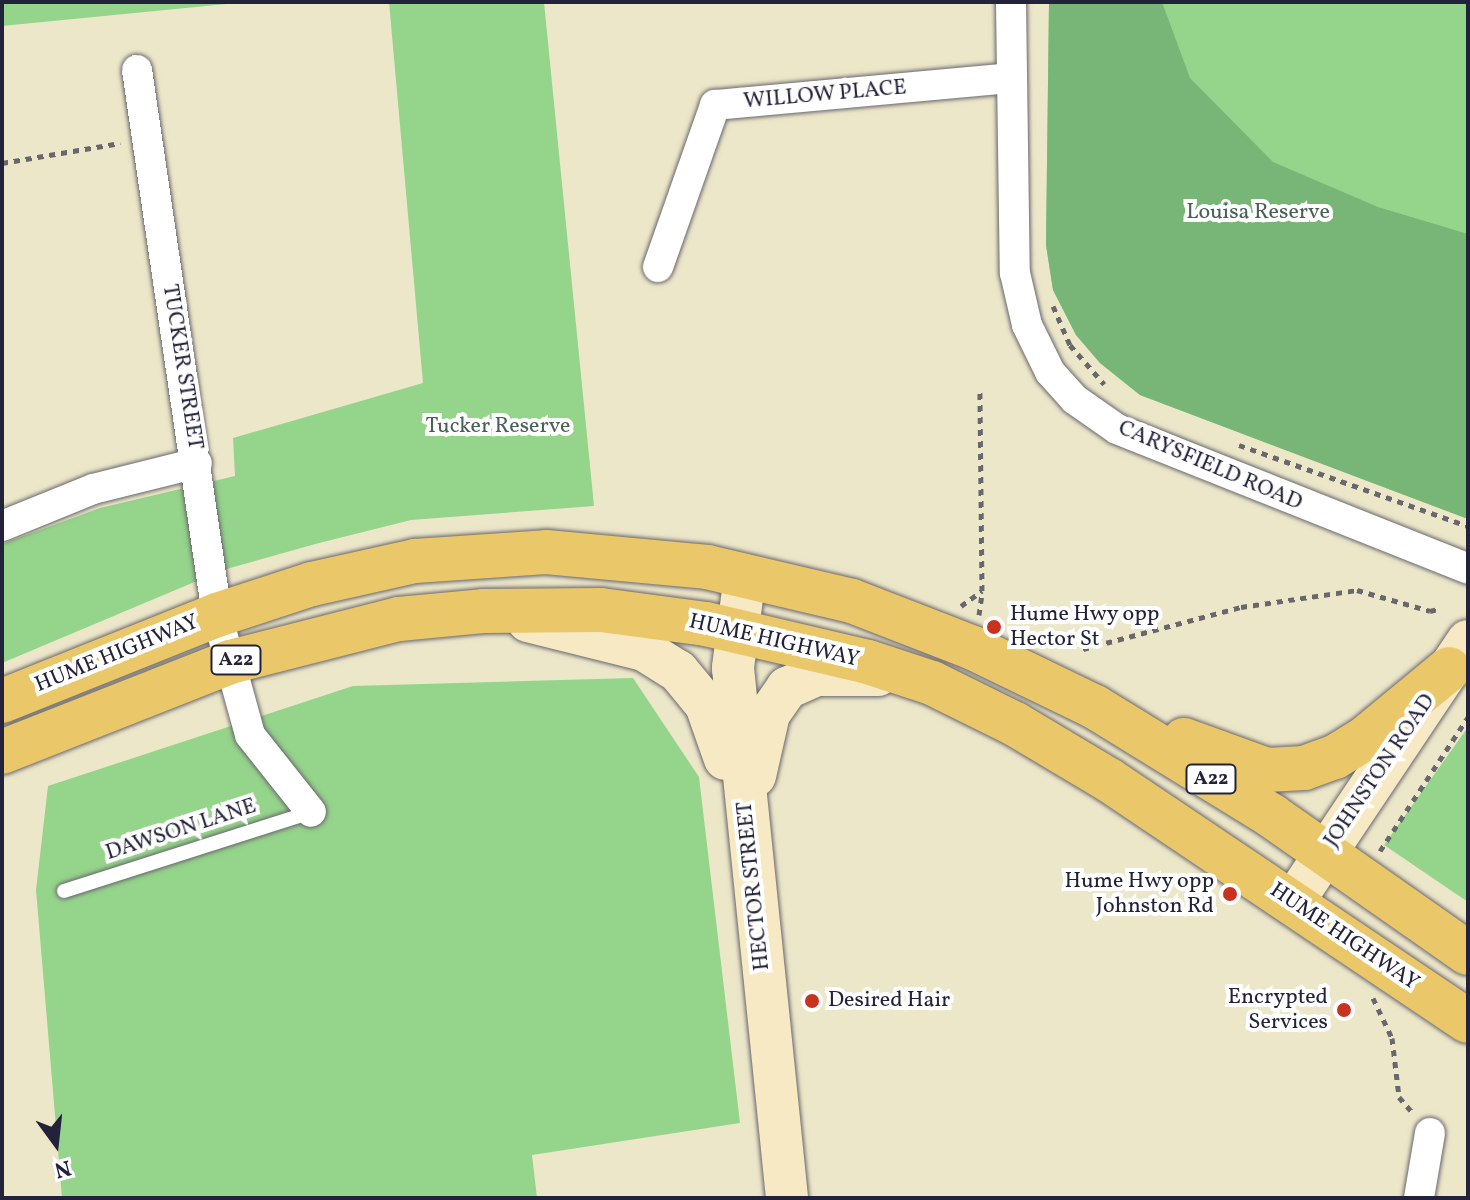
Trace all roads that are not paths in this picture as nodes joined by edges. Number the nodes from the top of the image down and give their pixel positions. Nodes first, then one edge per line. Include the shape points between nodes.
1 (1011, 2) edge
2 (137, 70) dead end
3 (1009, 78) junction
4 (658, 267) dead end
5 (197, 463) junction
6 (2, 526) edge
7 (1468, 569) edge
8 (745, 575) junction
9 (483, 611) junction
10 (217, 615) junction
11 (735, 630) junction
12 (1458, 655) edge
13 (230, 662) junction
14 (932, 683) junction
15 (2, 701) edge
16 (1095, 707) junction
17 (2, 752) edge
18 (311, 812) joint
19 (748, 833) junction
20 (1324, 855) junction
21 (64, 891) dead end
22 (1293, 902) junction
23 (1468, 953) edge
24 (1468, 1021) edge
25 (1430, 1133) road end
26 (787, 1198) edge
27 (1419, 1198) edge

1 - 3 street, CARYSFIELD ROAD
2 - 5 street, TUCKER STREET
3 - 4 street, WILLOW PLACE via 715,105
3 - 7 street, CARYSFIELD ROAD via 1019,302 1050,372 1074,399 1117,429 1159,449
5 - 6 street via 93,489
5 - 10 street, TUCKER STREET
8 - 10 highway, HUME HIGHWAY / A22 via 649,559 546,552 477,555 415,561 312,584
8 - 11 main road, HECTOR STREET
8 - 16 highway, HUME HIGHWAY / A22 via 852,601 973,648
9 - 11 highway, HUME HIGHWAY / A22 via 601,610
9 - 13 highway, HUME HIGHWAY / A22 via 399,619
9 - 19 main road via 644,650 678,671 706,705
10 - 13 street, TUCKER STREET
10 - 15 highway, HUME HIGHWAY / A22
11 - 14 highway, HUME HIGHWAY / A22
11 - 19 main road, HECTOR STREET via 733,668
12 - 16 highway via 1335,757 1284,771 1267,770
12 - 20 main road, JOHNSTON ROAD
13 - 17 highway, HUME HIGHWAY / A22
13 - 18 street, TUCKER STREET via 250,735
14 - 19 main road via 840,673 816,675 787,688 769,714
14 - 22 highway, HUME HIGHWAY / A22 via 1109,780
16 - 20 highway, HUME HIGHWAY / A22 via 1272,816
18 - 21 lane, DAWSON LANE
19 - 26 main road, HECTOR STREET
20 - 22 main road, JOHNSTON ROAD
20 - 23 highway, HUME HIGHWAY / A22
22 - 24 highway, HUME HIGHWAY / A22
25 - 27 street

